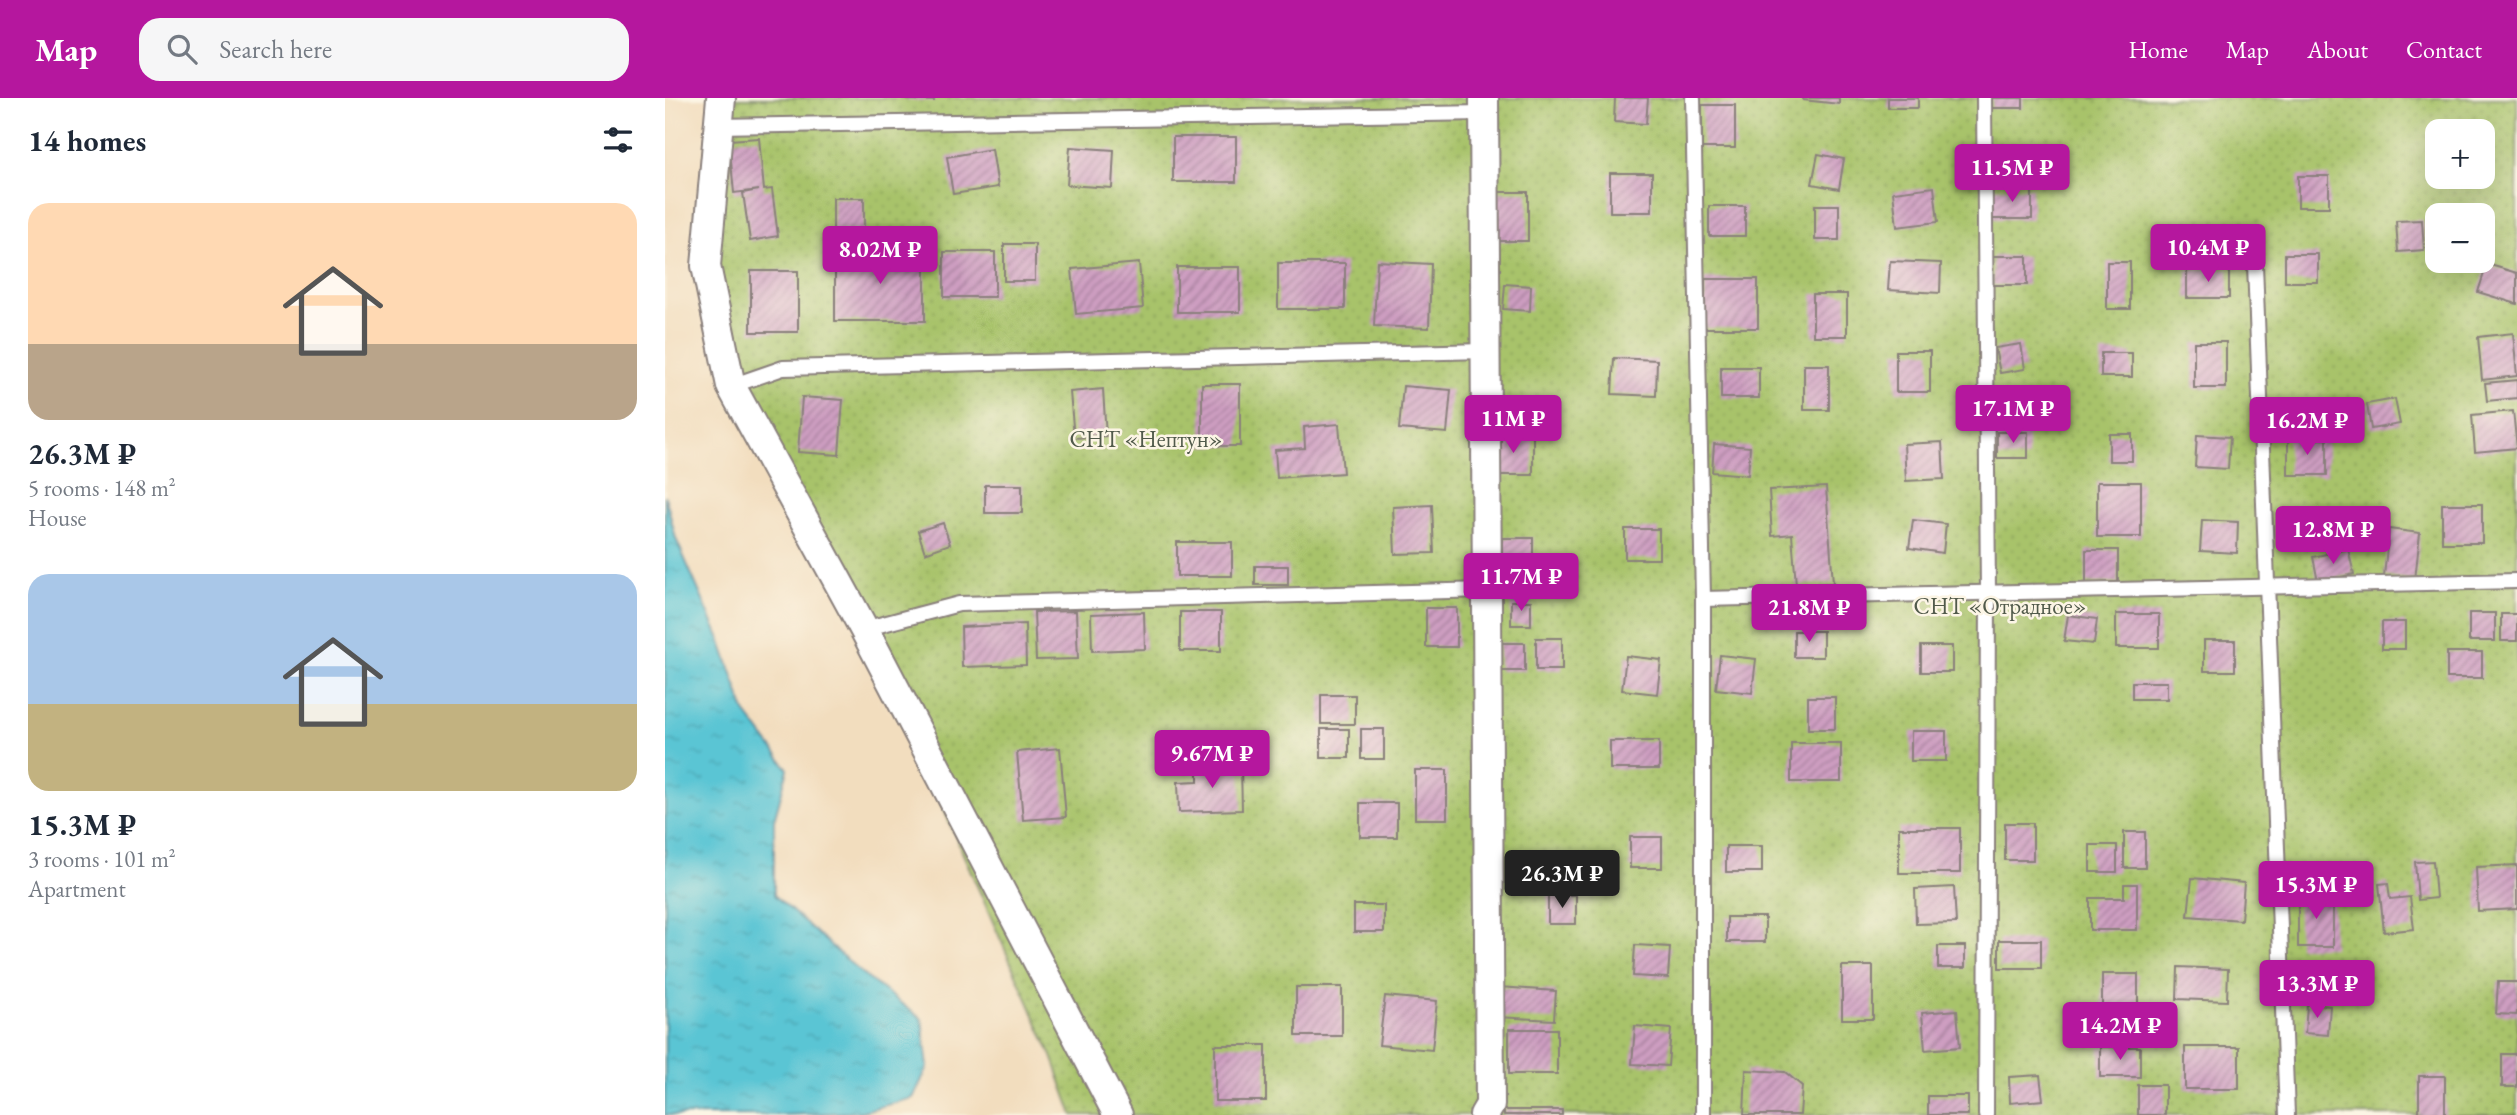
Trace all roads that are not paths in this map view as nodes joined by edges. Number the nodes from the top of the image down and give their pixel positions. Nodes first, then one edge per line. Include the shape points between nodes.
1 (721, 98) edge
2 (1693, 98) edge
3 (1984, 98) edge
4 (1484, 106) edge
5 (718, 126) junction
6 (2255, 264) dead end
7 (1485, 351) junction
8 (731, 386) junction
9 (2517, 581) edge
10 (2267, 587) junction
11 (1486, 590) junction
12 (1989, 593) junction
13 (1703, 599) junction
14 (864, 629) junction
15 (1118, 1115) edge
16 (1484, 1115) edge
17 (1703, 1115) edge
18 (1986, 1115) edge
19 (2287, 1115) edge

1 - 5 street
2 - 13 lane
3 - 12 lane
4 - 5 lane
4 - 7 street
5 - 8 street via 706,266
6 - 10 lane
7 - 8 lane via 783,368
7 - 11 street
8 - 14 street
9 - 10 lane
10 - 12 lane
10 - 19 lane
11 - 14 lane via 959,604
11 - 16 street via 1490,1105
12 - 13 lane
12 - 18 lane
13 - 17 lane
14 - 15 street

